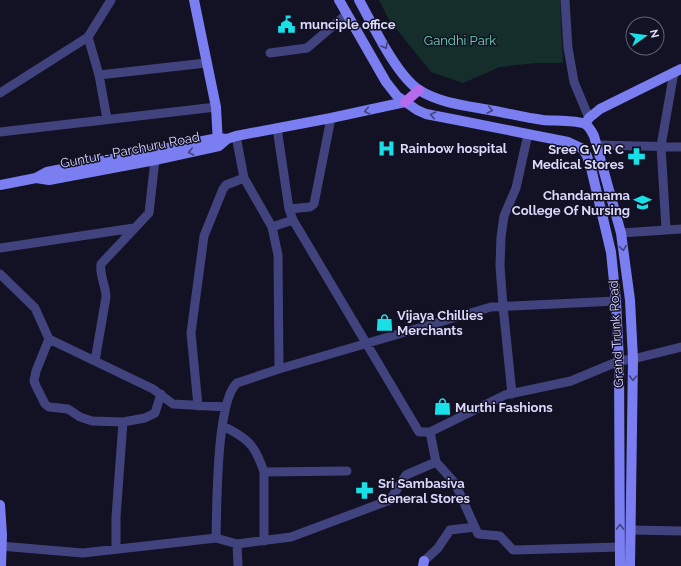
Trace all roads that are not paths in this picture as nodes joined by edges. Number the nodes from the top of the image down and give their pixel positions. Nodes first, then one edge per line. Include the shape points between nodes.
1 (111, 0) edge
2 (194, 0) edge
3 (339, 0) edge
4 (358, 0) edge
5 (566, 0) edge
6 (348, 14) junction
7 (88, 37) junction
8 (270, 54) dead end
9 (206, 63) junction
10 (678, 71) edge
11 (100, 74) junction
12 (419, 90) junction
13 (0, 93) edge
14 (405, 102) junction
15 (216, 107) junction
16 (331, 118) junction
17 (107, 119) junction
18 (587, 121) junction
19 (277, 128) junction
20 (0, 132) edge
21 (528, 134) junction
22 (225, 140) junction
23 (597, 145) junction
24 (661, 146) junction
25 (681, 147) edge
26 (154, 155) junction
27 (244, 178) junction
28 (0, 185) edge
29 (289, 209) junction
30 (293, 220) junction
31 (272, 226) junction
32 (134, 228) junction
33 (666, 229) junction
34 (681, 229) edge
35 (621, 233) junction
36 (0, 248) edge
37 (0, 274) edge
38 (616, 301) junction
39 (502, 306) junction
40 (49, 339) junction
41 (366, 343) junction
42 (681, 347) edge
43 (633, 359) junction
44 (94, 361) junction
45 (619, 361) junction
46 (279, 369) junction
47 (161, 394) junction
48 (512, 394) junction
49 (198, 406) junction
50 (226, 407) junction
51 (123, 422) junction
52 (223, 426) junction
53 (430, 432) junction
54 (436, 462) junction
55 (347, 471) dead end
56 (264, 472) junction
57 (0, 505) edge
58 (475, 527) junction
59 (631, 530) junction
60 (681, 531) edge
61 (216, 538) junction
62 (264, 540) junction
63 (237, 544) junction
64 (1, 546) edge
65 (620, 547) junction
66 (116, 549) junction
67 (423, 564) edge
68 (1, 566) edge
69 (238, 566) edge
70 (620, 566) edge
71 (630, 566) edge

1 - 7 street
2 - 9 main road
3 - 6 main road, Grand Trunk Road
4 -> 12 main road via 396,64
5 - 18 street via 568,48 574,82
6 - 8 street via 307,48
6 - 14 main road, Grand Trunk Road via 386,82
7 - 11 street
7 - 13 street
9 - 11 street
9 - 15 main road
10 - 18 main road via 600,109
10 - 24 street
11 - 17 street
12 - 14 main road
12 -> 18 main road via 453,103 541,120
14 -> 16 main road, Guntur - Parchuru Road
21 -> 14 main road, Grand Trunk Road via 426,114
15 - 17 street
15 - 22 main road
16 - 19 main road, Guntur - Parchuru Road
16 - 29 street via 314,204 310,207
17 - 20 street
18 - 23 main road, Grand Trunk Road
19 - 22 main road, Guntur - Parchuru Road
19 - 29 street
21 - 38 main road, Grand Trunk Road via 576,145 583,149 587,156 608,236
21 - 39 street via 516,188 502,224
22 - 26 main road, Guntur - Parchuru Road
22 - 27 street
23 - 24 street
23 - 35 main road, Grand Trunk Road
24 - 25 street
24 - 33 street
26 - 28 main road, Guntur - Parchuru Road via 107,165 48,172 36,178
26 - 32 street via 149,213
27 - 31 street
27 - 49 street via 226,185 223,189 204,236 191,333
29 - 30 street
30 - 31 street
30 - 41 street
31 - 46 street via 278,255
32 - 36 street
32 - 44 street via 101,264 100,272 106,297
33 - 34 street
33 - 35 street
35 -> 43 main road, Grand Trunk Road via 630,300
37 - 40 street via 35,308
38 - 39 street
38 - 45 main road, Grand Trunk Road
39 - 41 street
39 - 48 street
40 - 44 street
40 - 51 street via 34,376 45,404 53,408 68,408 84,420
41 - 46 street
41 - 53 street via 419,432
42 - 43 street
43 - 45 street
43 -> 59 main road, Grand Trunk Road
44 - 47 street
45 - 48 street via 572,381
65 -> 45 main road, Grand Trunk Road
46 - 50 street via 237,383 231,391
47 - 49 street via 173,404
47 - 51 street via 155,413 145,418
48 - 53 street via 505,395
49 - 50 street
50 - 52 street
51 - 66 street
52 - 56 street via 247,440 259,457
52 - 61 street
53 - 54 street
54 - 58 street via 455,483
54 - 62 street via 406,475 390,500 291,537
55 - 56 street
56 - 62 street
57 - 64 main road
58 - 65 street via 478,534 500,536 513,550
58 - 67 street via 450,530
59 - 60 street
59 - 71 main road, Grand Trunk Road
61 - 63 street
61 - 66 street
62 - 63 street
63 - 69 street
64 - 66 street via 83,553
64 - 68 main road
65 - 70 main road, Grand Trunk Road

